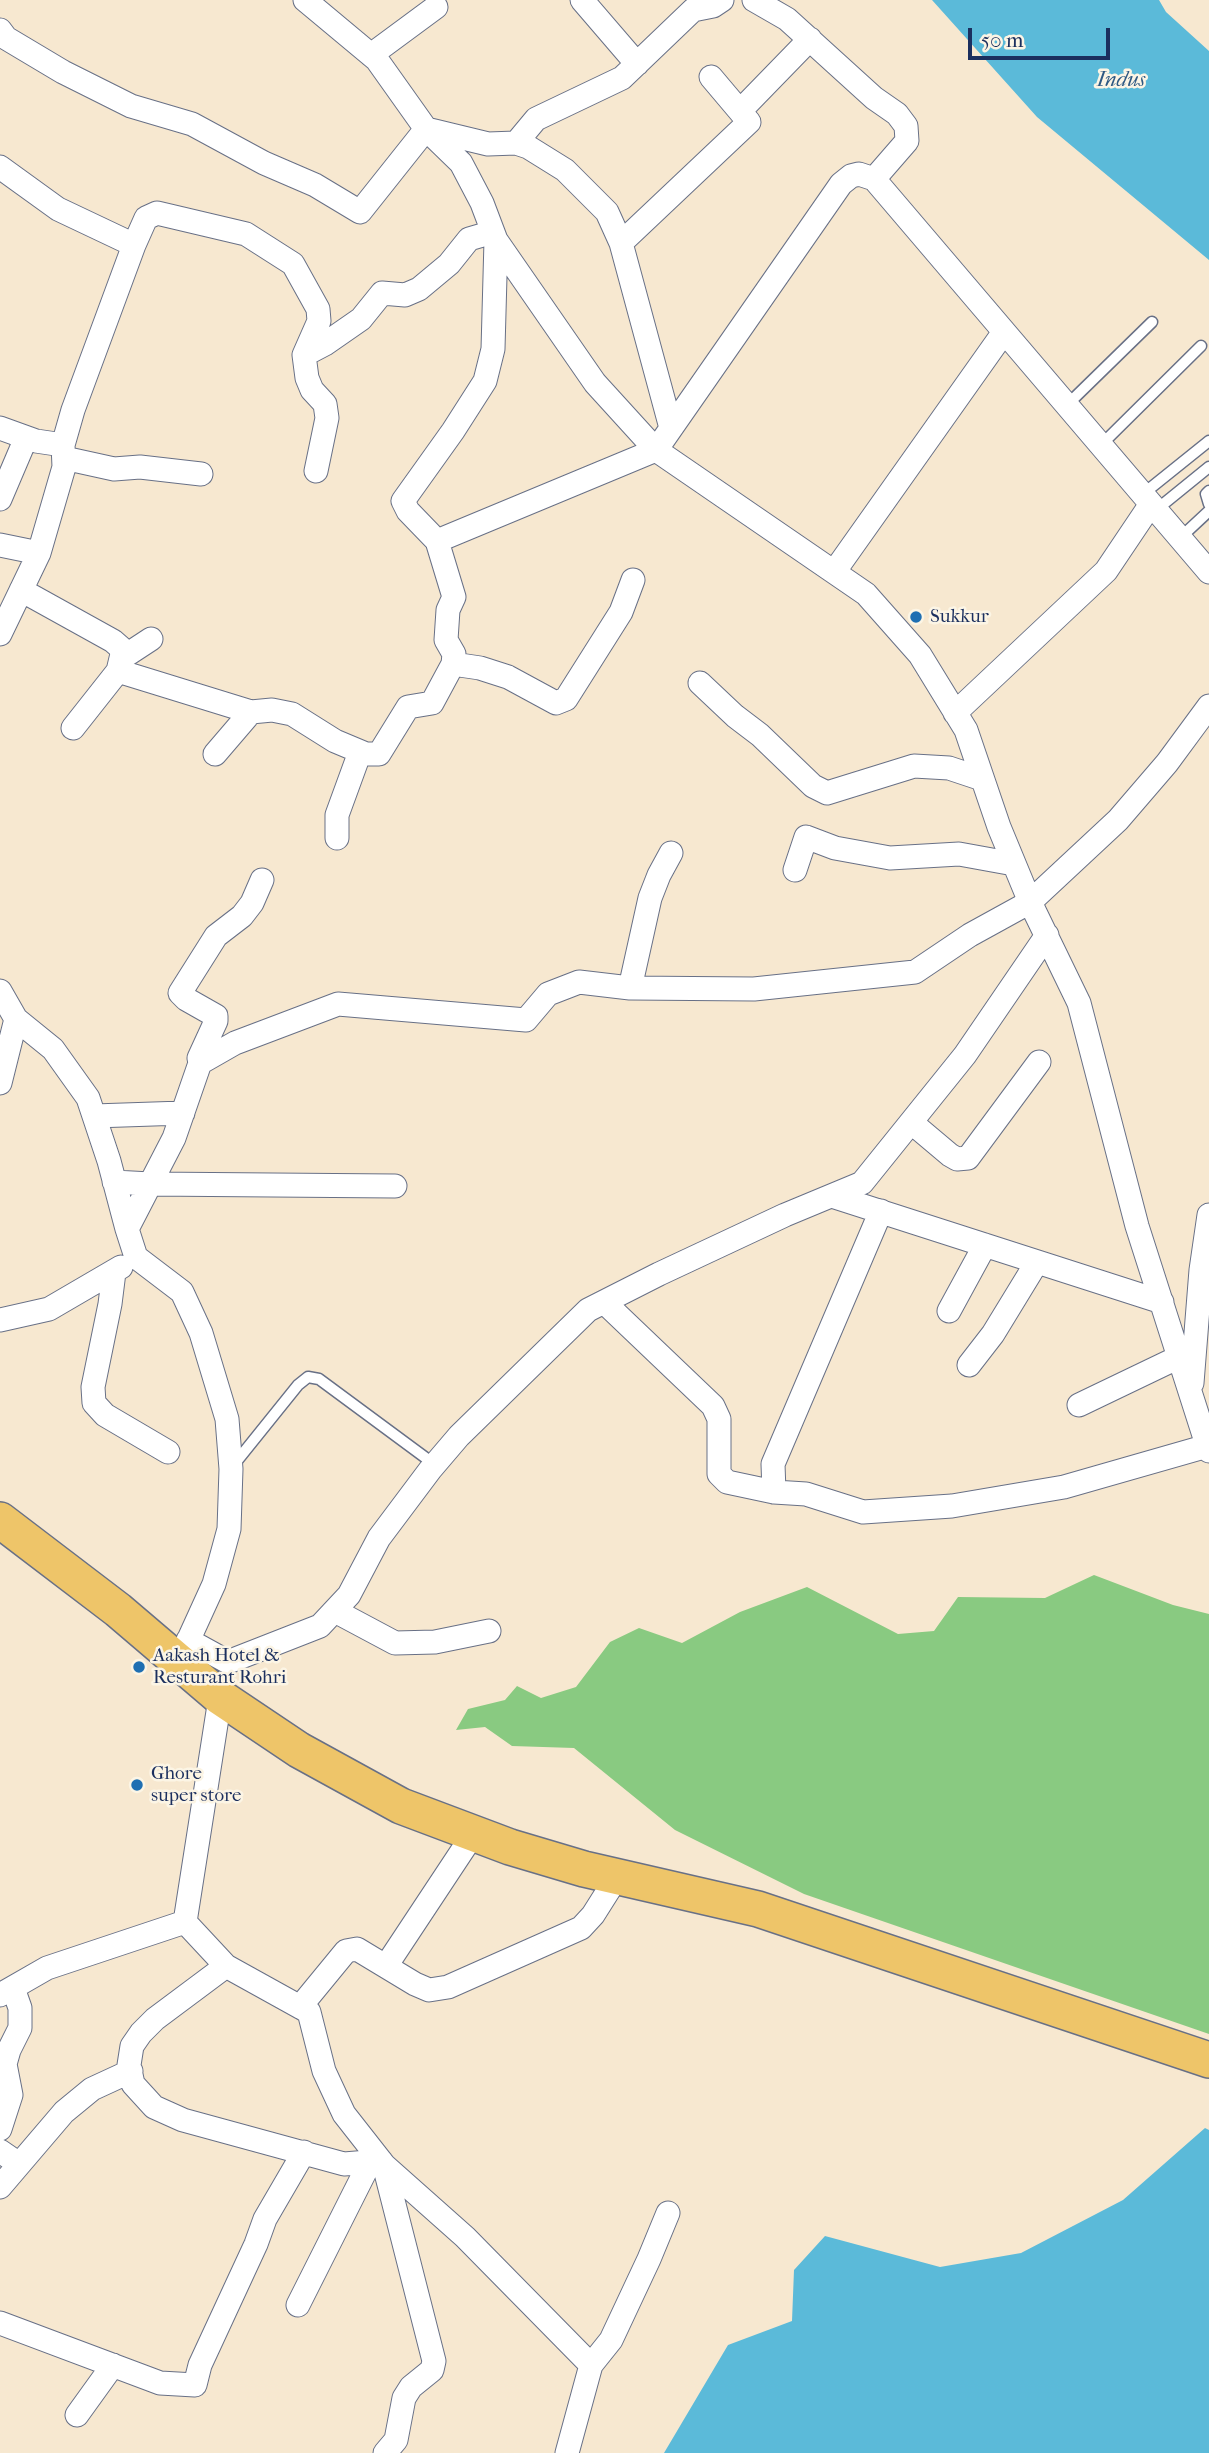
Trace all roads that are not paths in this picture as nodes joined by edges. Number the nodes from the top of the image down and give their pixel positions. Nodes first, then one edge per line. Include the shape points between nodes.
1 (305, 0) edge
2 (582, 0) edge
3 (722, 0) edge
4 (754, 0) edge
5 (436, 7) dead end
6 (2, 37) edge
7 (810, 39) junction
8 (371, 55) junction
9 (637, 64) junction
10 (711, 77) dead end
11 (740, 111) junction
12 (426, 128) junction
13 (516, 143) junction
14 (0, 167) edge
15 (874, 179) junction
16 (495, 236) junction
17 (621, 243) junction
18 (134, 245) junction
19 (1152, 322) dead end
20 (1004, 332) junction
21 (1201, 345) dead end
22 (304, 355) junction
23 (1067, 405) junction
24 (0, 428) edge
25 (671, 428) junction
26 (26, 438) junction
27 (1209, 441) edge
28 (1101, 445) junction
29 (656, 450) junction
30 (64, 451) junction
31 (1209, 467) edge
32 (316, 471) dead end
33 (201, 474) dead end
34 (1209, 491) edge
35 (0, 499) edge
36 (1150, 503) junction
37 (1209, 505) edge
38 (1209, 511) edge
39 (1180, 538) junction
40 (437, 541) junction
41 (0, 545) edge
42 (40, 553) junction
43 (1207, 566) edge
44 (834, 572) junction
45 (633, 580) dead end
46 (21, 590) junction
47 (0, 634) edge
48 (151, 639) dead end
49 (453, 664) junction
50 (120, 665) junction
51 (700, 683) dead end
52 (1209, 706) edge
53 (251, 712) junction
54 (955, 713) junction
55 (73, 728) dead end
56 (360, 752) junction
57 (215, 754) dead end
58 (982, 779) junction
59 (337, 838) dead end
60 (671, 853) dead end
61 (1014, 864) junction
62 (795, 870) dead end
63 (262, 880) dead end
64 (1030, 901) junction
65 (1047, 935) junction
66 (630, 988) junction
67 (0, 990) edge
68 (9, 1016) edge
69 (1039, 1062) dead end
70 (200, 1063) junction
71 (0, 1083) edge
72 (183, 1113) junction
73 (94, 1116) junction
74 (912, 1123) junction
75 (114, 1182) junction
76 (150, 1184) junction
77 (396, 1186) dead end
78 (832, 1196) junction
79 (881, 1212) junction
80 (1209, 1215) edge
81 (127, 1229) junction
82 (985, 1245) junction
83 (136, 1257) junction
84 (1037, 1262) junction
85 (114, 1272) junction
86 (604, 1302) junction
87 (1162, 1302) junction
88 (949, 1311) dead end
89 (0, 1320) edge
90 (1180, 1357) junction
91 (969, 1365) dead end
92 (1191, 1395) junction
93 (1079, 1405) dead end
94 (1208, 1448) edge
95 (168, 1452) dead end
96 (434, 1464) junction
97 (231, 1469) junction
98 (774, 1492) junction
99 (0, 1520) edge
100 (335, 1611) junction
101 (489, 1631) dead end
102 (184, 1651) junction
103 (228, 1662) junction
104 (220, 1697) junction
105 (474, 1833) junction
106 (617, 1877) junction
107 (672, 1889) junction
108 (185, 1922) junction
109 (226, 1966) junction
110 (386, 1966) junction
111 (6, 1992) edge
112 (300, 2007) junction
113 (1209, 2060) edge
114 (131, 2071) junction
115 (1209, 2081) edge
116 (0, 2130) edge
117 (304, 2152) junction
118 (9, 2158) edge
119 (379, 2163) junction
120 (0, 2187) edge
121 (668, 2213) dead end
122 (298, 2305) dead end
123 (0, 2323) edge
124 (113, 2365) junction
125 (591, 2365) junction
126 (77, 2415) dead end
127 (385, 2453) edge
128 (568, 2453) edge

1 - 8 street
2 - 9 street
3 - 9 street via 693,10
4 - 7 street
5 - 8 street
6 - 12 street via 131,106 192,124 360,212
7 - 11 street
7 - 15 street via 906,126 906,141
8 - 12 street
9 - 13 street via 622,78 536,119
10 - 11 street
11 - 17 street via 749,122
12 - 13 street via 488,144
12 - 16 street via 461,163
13 - 17 street via 565,170 607,212
14 - 18 street via 58,209
15 - 20 street
15 - 25 street via 859,174 841,184
16 - 22 street via 469,239 449,264 419,289 405,295 382,293 361,319
16 - 29 street via 595,383
16 - 40 street via 493,349 485,381 402,501
17 - 25 street
18 - 22 street via 146,218 157,214 246,234 272,250 293,264 318,309 319,321
18 - 30 street via 73,410
19 - 23 lane
20 - 23 street
20 - 44 street
21 - 28 lane
22 - 32 street via 307,378 325,404 327,418
23 - 28 street
24 - 26 street
25 - 29 street
26 - 30 street
26 - 35 street
27 - 36 lane
28 - 36 street
29 - 40 street
29 - 44 street
30 - 33 street via 114,469
30 - 42 street via 64,467
31 - 36 lane
34 - 37 lane
36 - 39 street
36 - 54 street via 1106,571
38 - 39 lane
39 - 43 street
40 - 49 street via 454,597 446,639 454,654
41 - 42 street
42 - 46 street
44 - 54 street via 866,594 920,654
45 - 49 street via 621,612 566,699 556,703 508,677
46 - 47 street
46 - 50 street via 113,641 121,648
48 - 50 street
49 - 56 street via 432,703 408,707 379,754
50 - 53 street
50 - 55 street
51 - 58 street via 813,786 827,793 914,766 949,768
52 - 64 street via 1118,820
53 - 56 street via 292,714
53 - 57 street
54 - 58 street via 966,730
56 - 59 street via 337,815
58 - 61 street
60 - 66 street via 650,898
61 - 62 street via 959,853 890,858 835,848 806,837
61 - 64 street
63 - 70 street via 242,916 216,936 180,993 216,1016
64 - 65 street
64 - 66 street via 915,972 754,989
65 - 74 street
65 - 87 street via 1079,1003
66 - 70 street via 579,982 548,994 526,1020 338,1004 235,1043
67 - 68 street
68 - 71 street
68 - 73 street via 53,1049 88,1098
69 - 74 street via 968,1158 950,1155
70 - 72 street
72 - 73 street
72 - 76 street
73 - 75 street
74 - 78 street via 862,1183
75 - 76 street
75 - 81 street
76 - 77 street
76 - 81 street
78 - 79 street
78 - 86 street
79 - 82 street
79 - 98 street via 773,1464
80 - 92 street
81 - 83 street
82 - 84 street
82 - 88 street
83 - 85 street
83 - 97 street via 182,1292 201,1333 227,1419
84 - 87 street
84 - 91 street
85 - 89 street via 50,1310
85 - 95 street via 94,1403 105,1415
86 - 96 street via 588,1310
86 - 98 street via 713,1406 719,1419 719,1474 727,1482
87 - 90 street
90 - 92 street
90 - 93 street
92 - 94 street
94 - 98 street via 1064,1487 952,1506 863,1512 806,1494
96 - 97 lane via 309,1377
96 - 100 street via 379,1538 349,1595
97 - 102 street via 229,1529 214,1584
99 - 102 main road
100 - 101 street via 394,1643 435,1642
100 - 103 street via 320,1626
102 - 103 street
102 - 104 main road
103 - 104 street
104 - 105 main road via 299,1750 401,1806
104 - 108 street
105 - 106 main road
105 - 110 street
106 - 107 main road
106 - 110 street via 581,1928 448,1987 429,1990
107 - 113 main road via 758,1909
107 - 115 main road via 752,1927
108 - 109 street
108 - 111 street via 47,1968
109 - 112 street
109 - 114 street via 141,2033 132,2046
110 - 112 street via 357,1949 346,1951
111 - 116 street via 20,2008 20,2028 5,2064 11,2095
112 - 119 street via 309,2012 324,2071 344,2114
114 - 117 street via 133,2084 155,2107 183,2120
114 - 118 street via 92,2089
117 - 119 street via 344,2164
117 - 124 street via 265,2219 195,2385 160,2383
118 - 120 street
119 - 122 street
119 - 125 street via 465,2237
119 - 127 street via 434,2361 432,2370 411,2386 404,2398 396,2440
121 - 125 street via 611,2340
123 - 124 street
124 - 126 street
125 - 128 street

